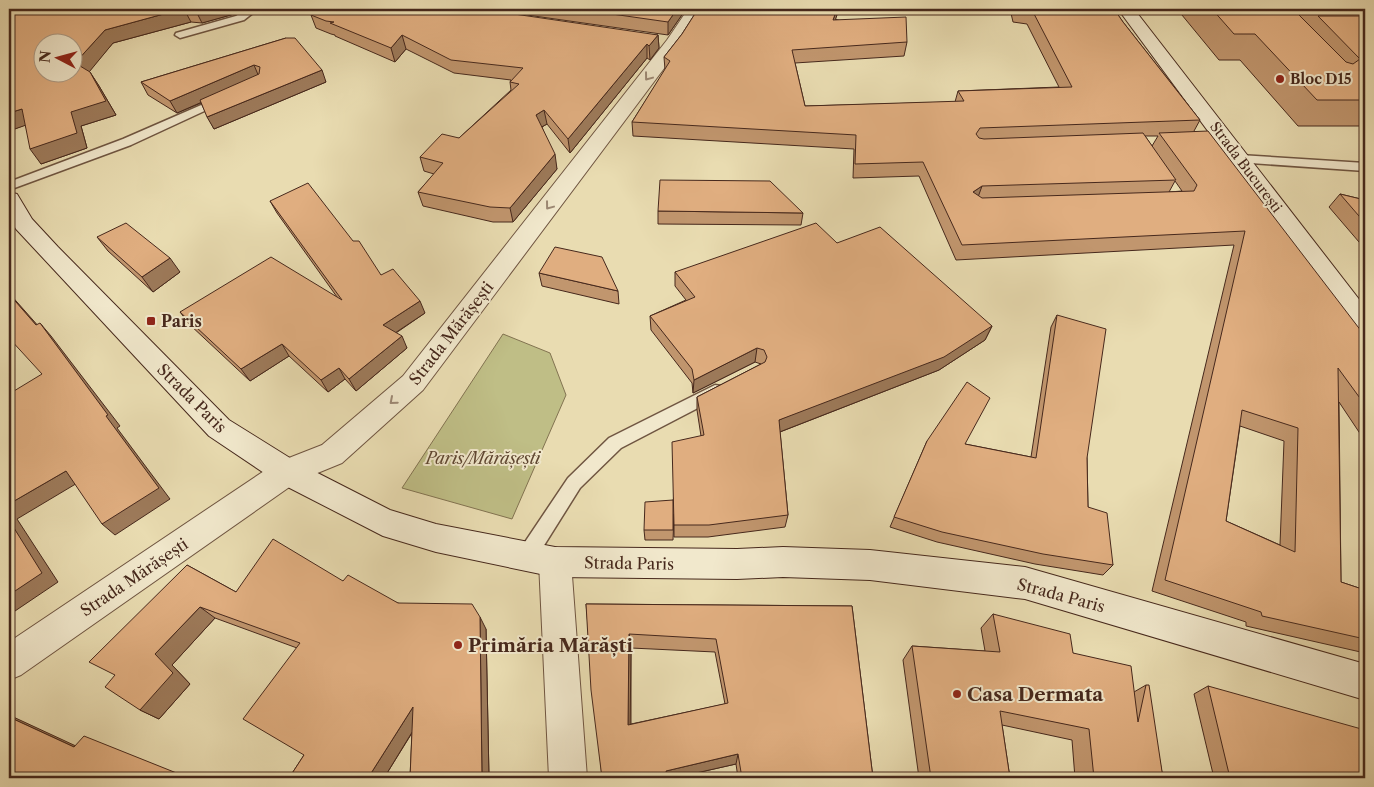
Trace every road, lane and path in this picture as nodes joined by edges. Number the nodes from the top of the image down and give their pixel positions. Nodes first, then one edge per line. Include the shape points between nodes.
1 (252, 9) edge
2 (696, 9) edge
3 (1126, 9) edge
4 (180, 35) dead end
5 (233, 94) edge
6 (1240, 159) junction
7 (1365, 167) edge
8 (9, 186) edge
9 (9, 199) edge
10 (1365, 325) edge
11 (729, 384) edge
12 (287, 472) junction
13 (541, 559) junction
14 (9, 663) edge
15 (1365, 682) edge
16 (568, 778) edge

1 - 4 lane via 240,18
2 -> 12 street, Strada Mărășești via 664,42 413,384 332,454
3 - 6 street, Strada București via 1215,139
5 - 8 lane via 127,142
6 - 7 lane
6 - 10 street, Strada București
9 - 12 street, Strada Paris via 24,224 50,253 219,428
11 - 13 lane via 615,443 574,483
12 - 13 street, Strada Paris via 383,522 436,538
12 - 14 street, Strada Mărășești
13 - 15 street, Strada Paris via 870,565 1025,583
13 - 16 street

